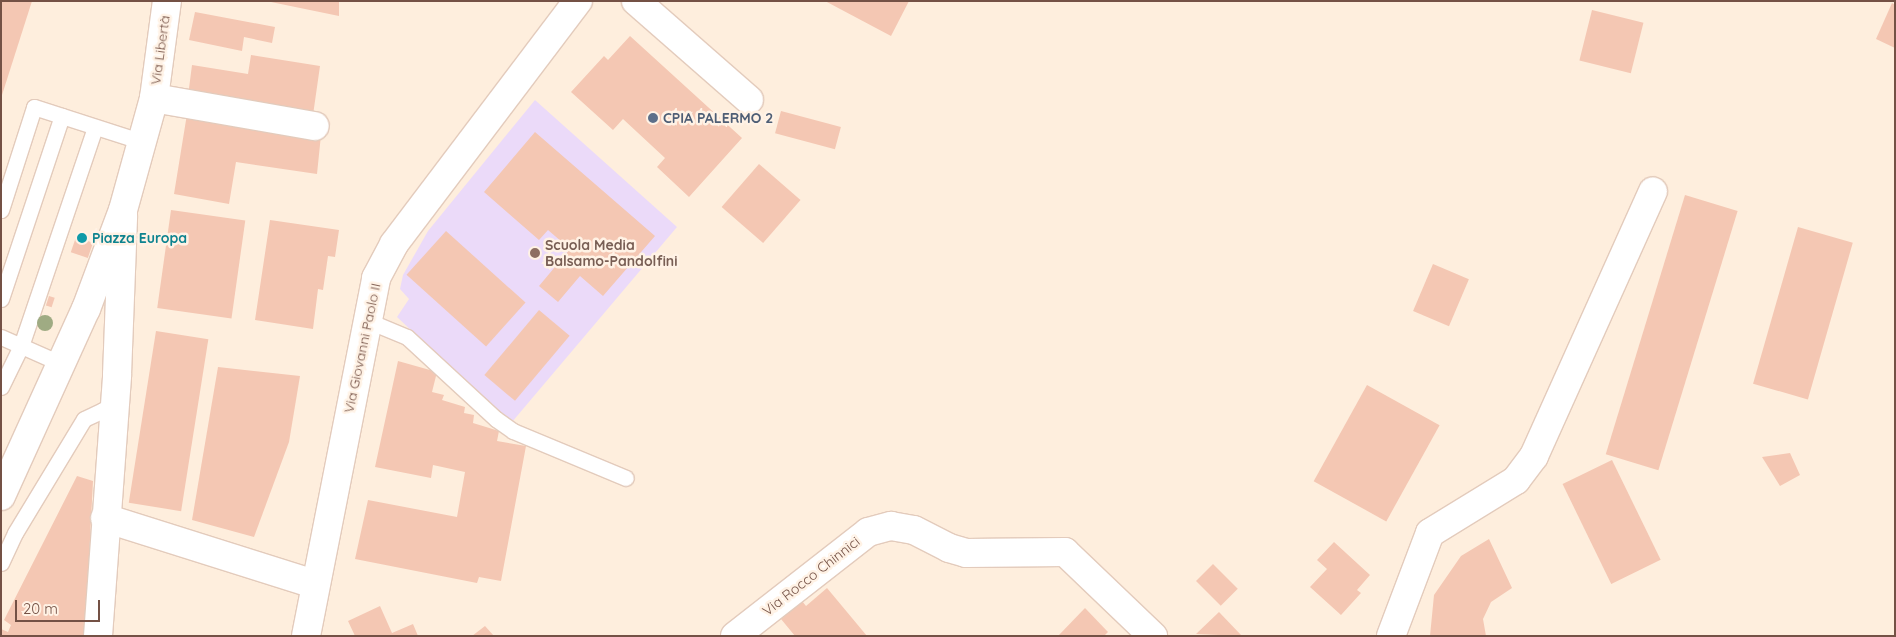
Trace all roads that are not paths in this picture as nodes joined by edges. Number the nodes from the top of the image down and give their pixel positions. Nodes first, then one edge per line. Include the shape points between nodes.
1 (167, 1) edge
2 (578, 1) edge
3 (636, 1) edge
4 (154, 98) junction
5 (748, 100) dead end
6 (62, 116) junction
7 (316, 126) dead end
8 (95, 127) junction
9 (143, 142) junction
10 (1653, 191) dead end
11 (1, 210) edge
12 (123, 210) junction
13 (1, 299) edge
14 (366, 320) junction
15 (1, 337) edge
16 (21, 346) junction
17 (62, 364) junction
18 (1, 387) edge
19 (114, 412) junction
20 (626, 478) dead end
21 (1, 496) edge
22 (104, 518) junction
23 (1, 563) edge
24 (314, 584) junction
25 (98, 636) edge
26 (306, 636) edge
27 (735, 636) edge
28 (1153, 636) edge
29 (1391, 636) edge

1 - 4 street, Via Libertà
2 - 14 street, Via Giovanni Paolo II via 394,244 376,278
3 - 5 street
4 - 7 street
4 - 9 street, Via Libertà
6 - 8 lane
6 - 11 lane via 34,107
6 - 13 lane
8 - 9 lane
8 - 16 lane
9 - 12 street, Via Libertà
10 - 29 street via 1534,456 1516,480 1430,533
12 - 17 street
12 - 19 street
14 - 20 lane via 408,337 513,431
14 - 24 street, Via Giovanni Paolo II
15 - 16 lane
16 - 17 lane
16 - 18 lane
17 - 21 street
19 - 22 street
19 - 23 lane via 103,410 84,420 24,518
22 - 24 street
22 - 25 street
24 - 26 street, Via Giovanni Paolo II
27 - 28 street, Via Rocco Chinnici via 868,532 891,526 914,530 966,553 1065,552

